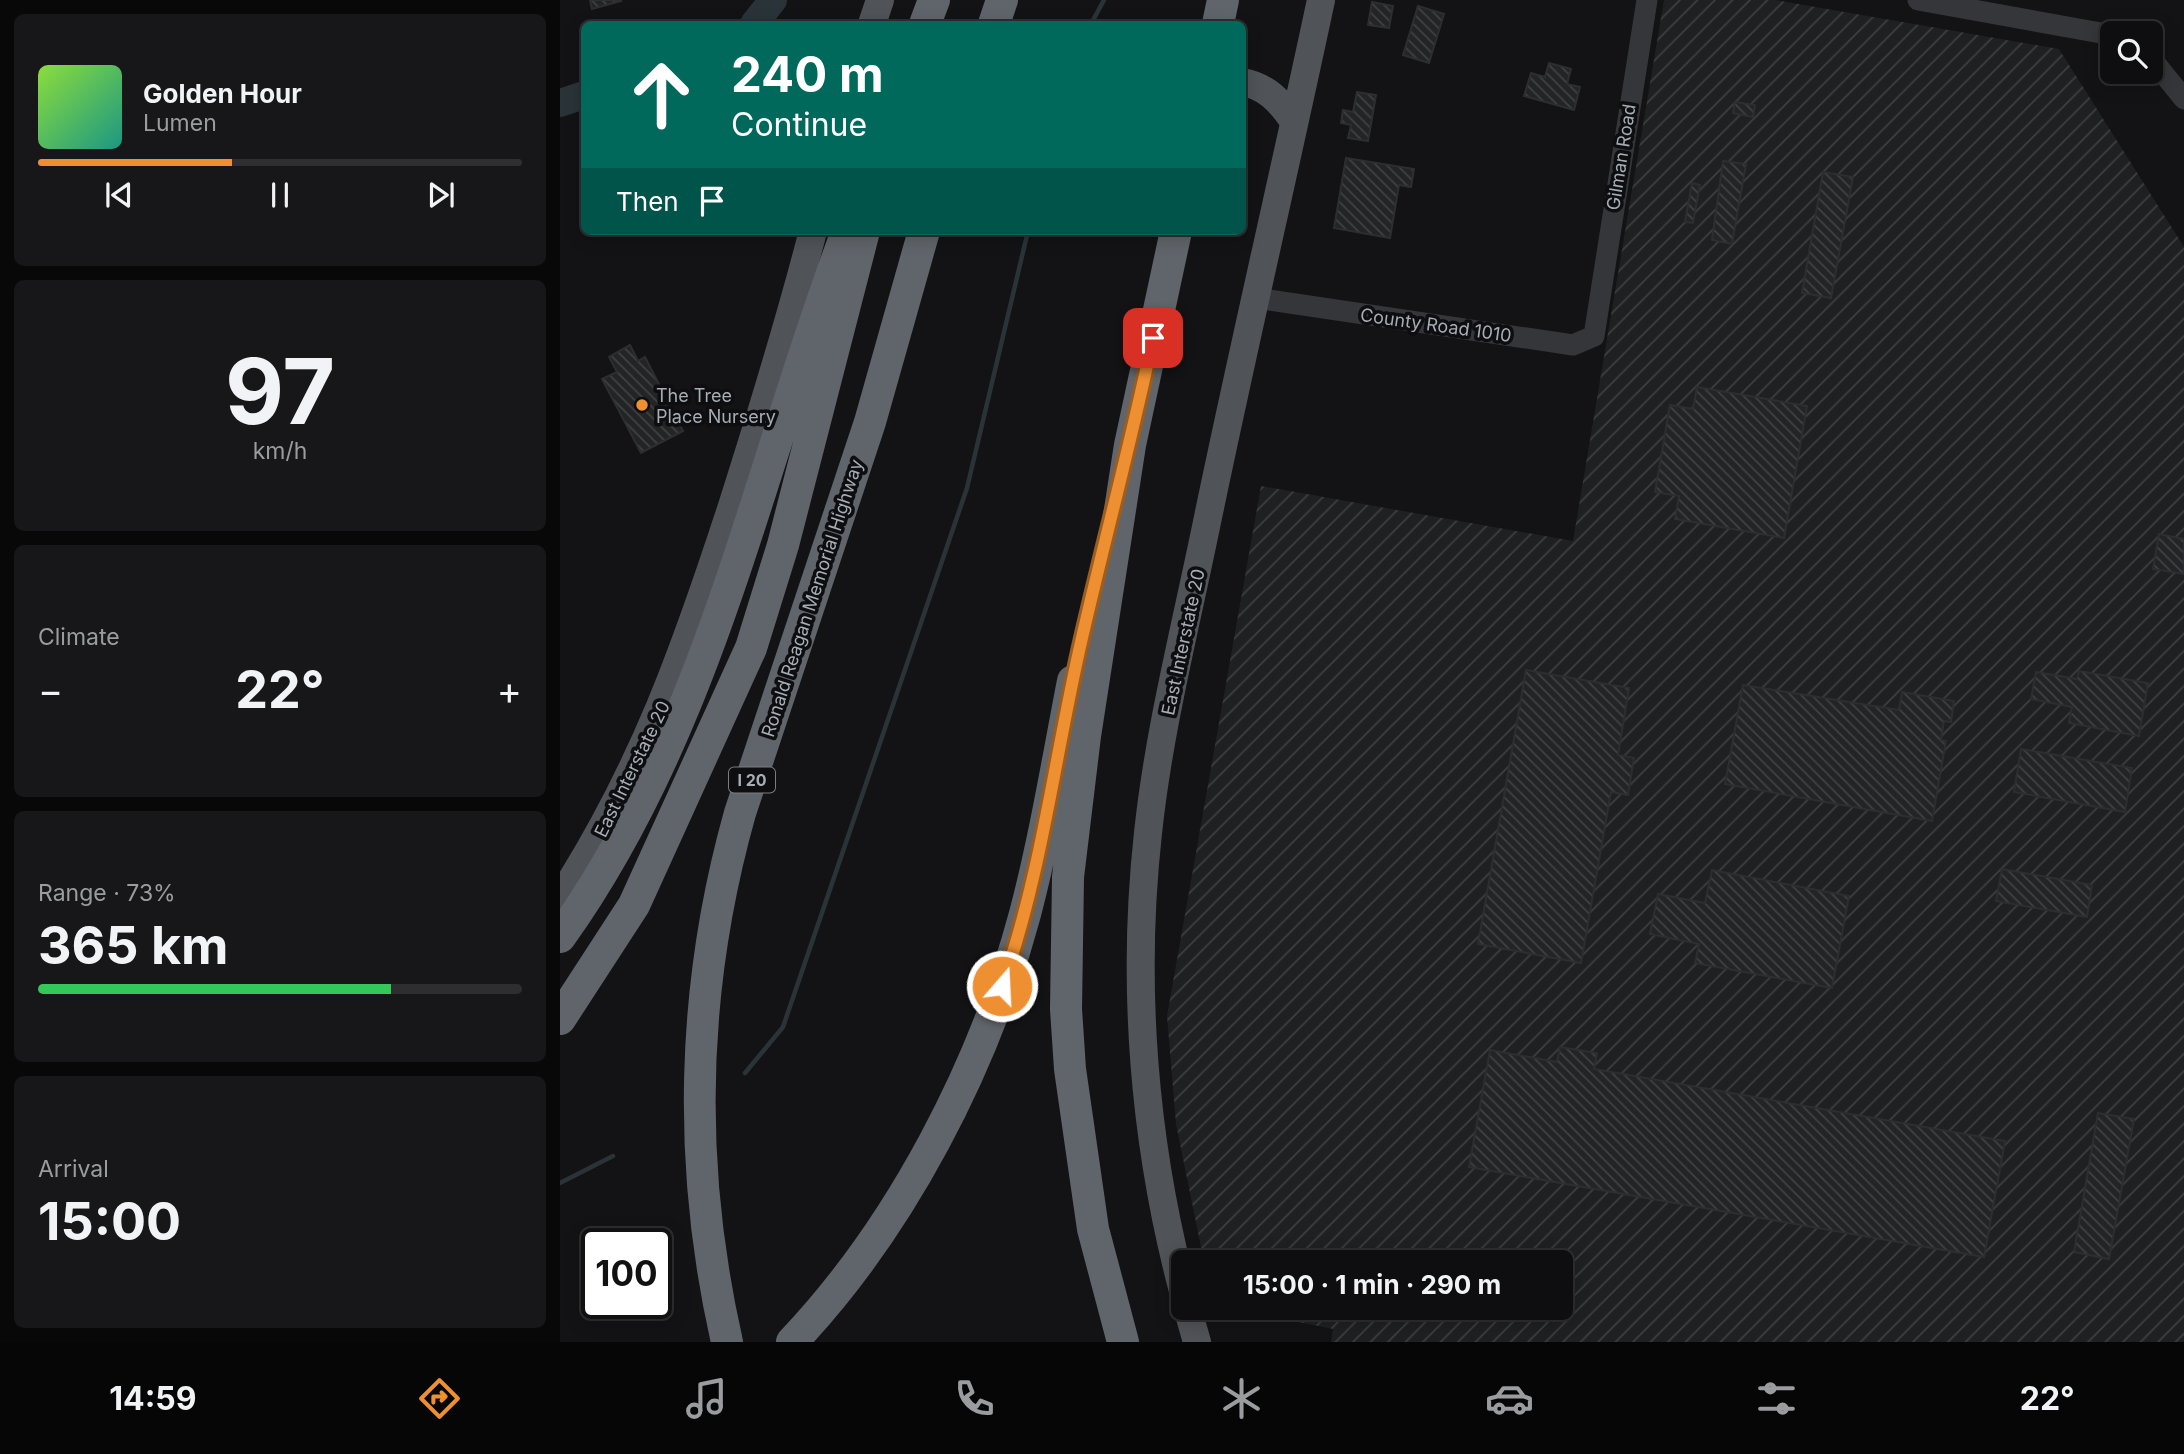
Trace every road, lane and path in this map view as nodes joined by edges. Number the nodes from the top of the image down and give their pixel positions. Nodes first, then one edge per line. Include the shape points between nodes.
1 (880, 0) edge
2 (934, 0) edge
3 (1002, 0) edge
4 (1223, 0) edge
5 (1647, 0) edge
6 (1918, 0) edge
7 (1320, 5) edge
8 (873, 21) edge
9 (926, 21) edge
10 (995, 21) edge
11 (1219, 21) edge
12 (2100, 33) edge
13 (2163, 73) edge
14 (1246, 83) edge
15 (2184, 99) edge
16 (1293, 120) junction
17 (812, 235) edge
18 (845, 235) edge
19 (863, 235) edge
20 (923, 235) edge
21 (1175, 235) edge
22 (1256, 298) junction
23 (1595, 315) joint
24 (1130, 445) junction
25 (560, 898) edge
26 (560, 937) edge
27 (560, 1019) edge
28 (1173, 1250) edge
29 (1191, 1320) edge
30 (727, 1342) edge
31 (792, 1342) edge
32 (1123, 1342) edge
33 (1197, 1342) edge

1 - 8 main road
2 - 9 highway
3 - 10 highway
4 - 11 highway
5 - 23 street, Gilman Road
6 - 12 street
7 - 16 main road, East Interstate 20
13 - 15 street
14 - 16 main road via 1280,102
16 - 22 main road, East Interstate 20
17 - 25 main road, East Interstate 20 via 771,384 689,639 652,732 611,816
18 - 26 highway via 714,632 676,732 616,851
19 - 27 highway via 787,532 751,648 634,905
20 - 30 highway, Ronald Reagan Memorial Highway / I 20 via 870,422 740,813 710,949 702,1020 699,1142 707,1233
21 - 24 highway
22 - 23 street, County Road 1010 via 1573,345 1594,336
22 - 28 main road, East Interstate 20 via 1156,776 1143,894 1142,1040 1158,1184
24 - 31 highway via 1082,638 1025,912 971,1068 890,1213 835,1292
24 - 32 highway via 1085,736 1066,922 1070,1069 1082,1162 1093,1229
29 - 33 main road

